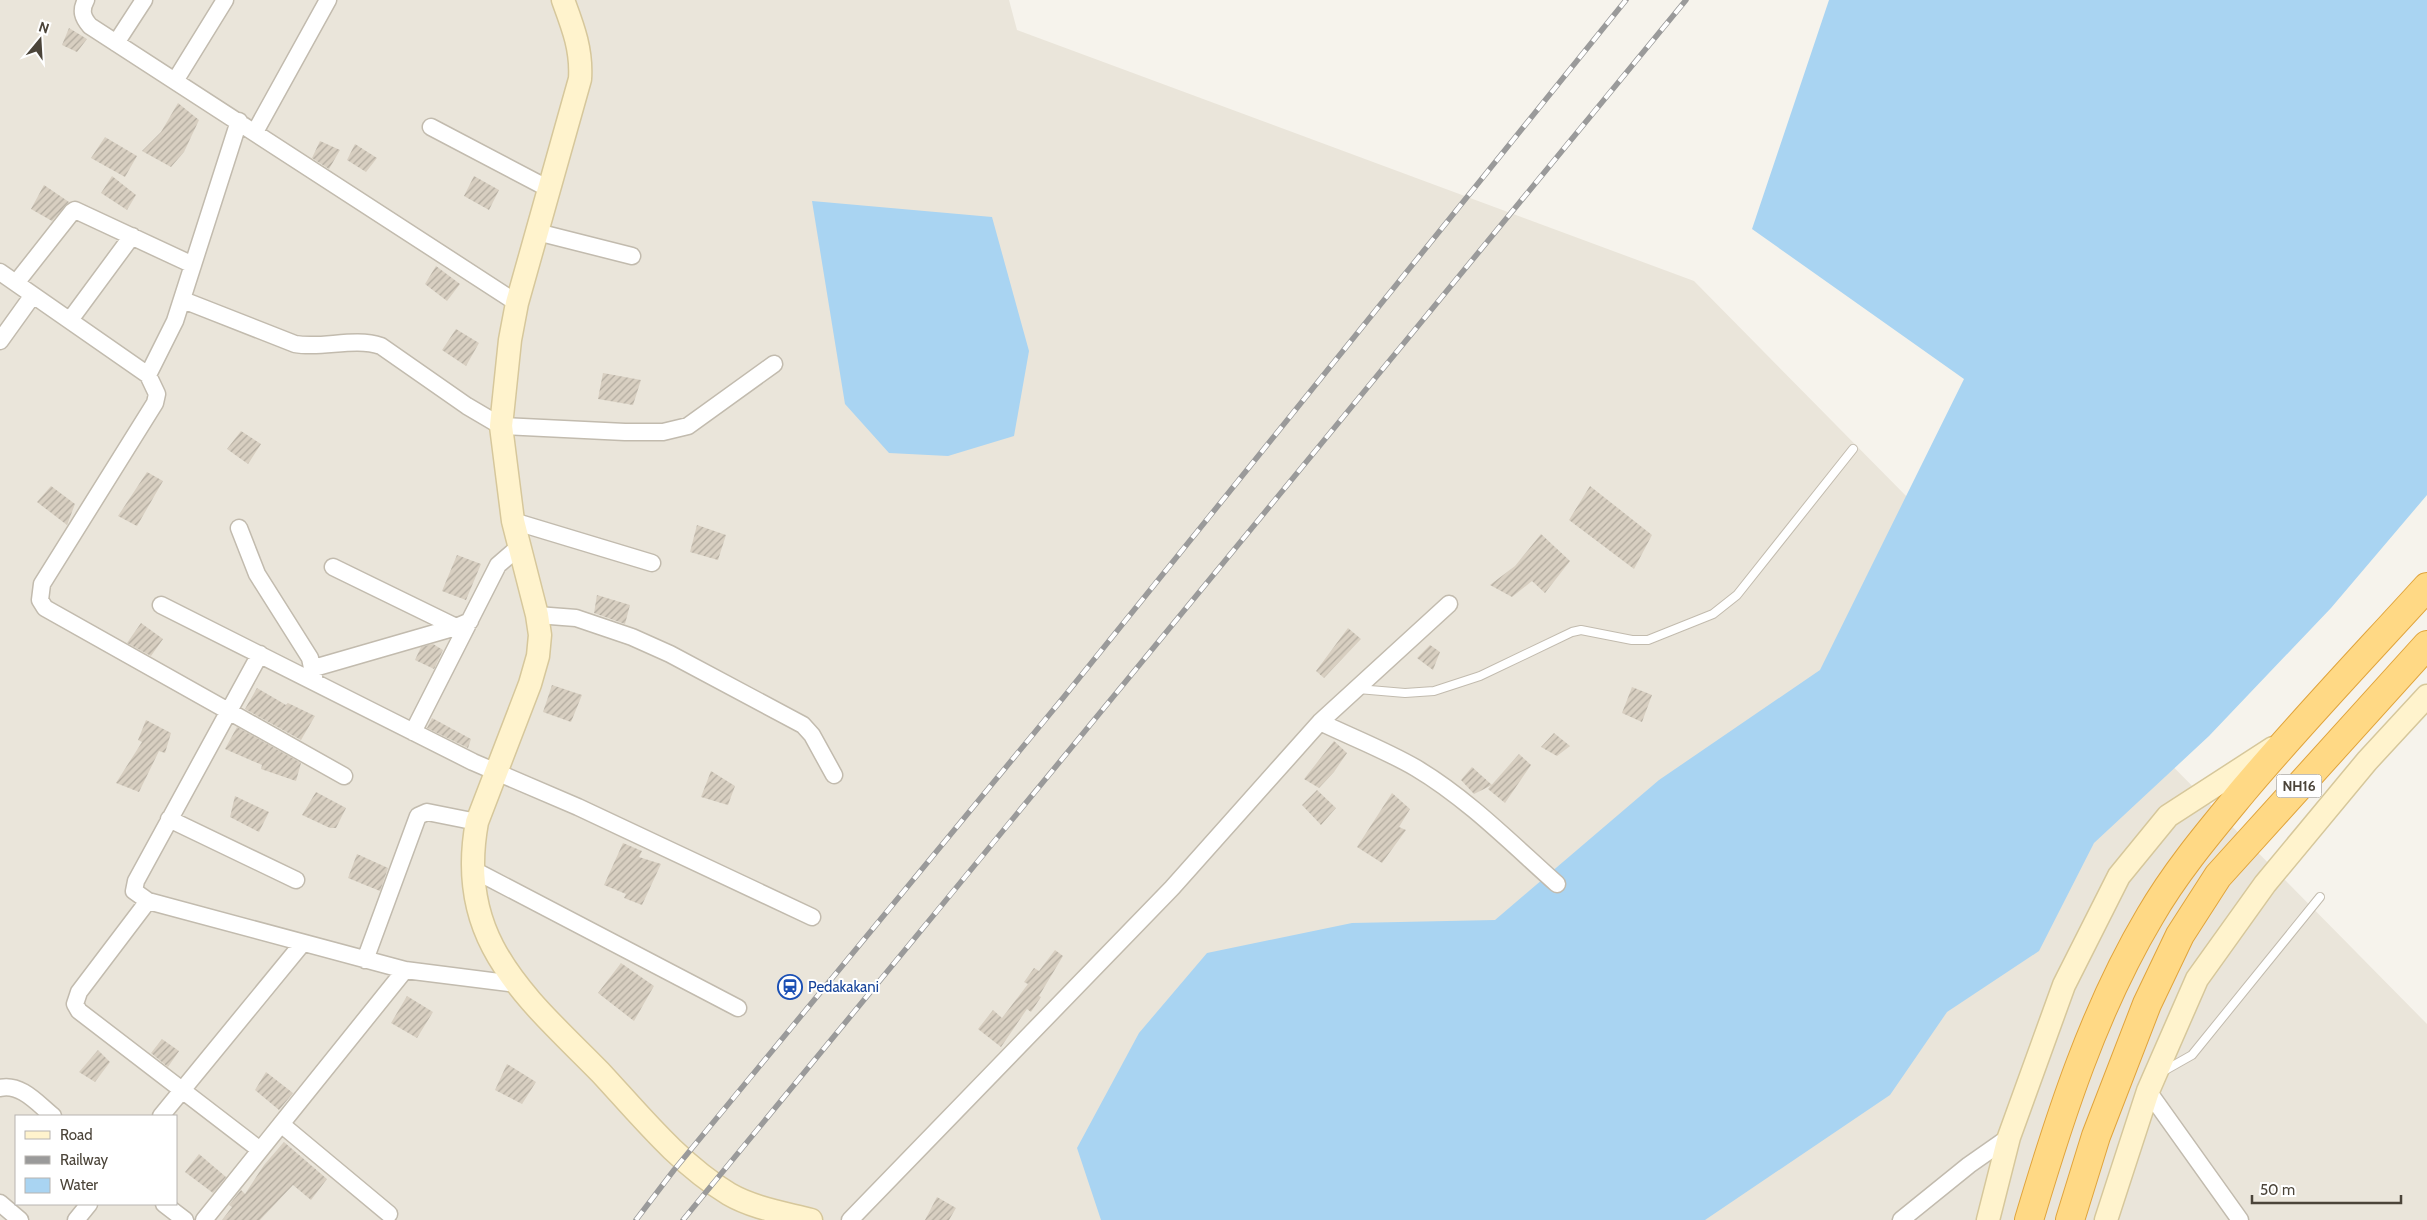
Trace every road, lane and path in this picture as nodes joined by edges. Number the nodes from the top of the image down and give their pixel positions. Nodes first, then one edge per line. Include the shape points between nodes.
1 (86, 0) edge
2 (144, 0) edge
3 (224, 0) edge
4 (328, 0) edge
5 (563, 0) edge
6 (116, 43) junction
7 (175, 81) junction
8 (239, 122) junction
9 (431, 127) dead end
10 (255, 132) junction
11 (549, 189) junction
12 (537, 232) junction
13 (132, 236) junction
14 (632, 256) dead end
15 (193, 265) junction
16 (0, 272) edge
17 (16, 283) junction
18 (33, 295) junction
19 (183, 300) junction
20 (517, 303) junction
21 (70, 320) junction
22 (0, 341) edge
23 (774, 364) dead end
24 (148, 375) junction
25 (501, 426) junction
26 (1853, 449) dead end
27 (513, 521) junction
28 (239, 528) dead end
29 (520, 546) junction
30 (652, 563) dead end
31 (333, 567) dead end
32 (2427, 587) edge
33 (1449, 604) dead end
34 (162, 605) dead end
35 (537, 615) junction
36 (463, 624) junction
37 (2427, 645) edge
38 (260, 654) junction
39 (314, 675) junction
40 (1356, 689) junction
41 (2427, 696) edge
42 (227, 712) junction
43 (1320, 722) junction
44 (413, 732) junction
45 (2287, 740) junction
46 (496, 773) junction
47 (344, 776) dead end
48 (834, 776) dead end
49 (169, 819) junction
50 (477, 822) junction
51 (472, 870) junction
52 (296, 880) dead end
53 (1557, 884) dead end
54 (2320, 897) dead end
55 (148, 901) junction
56 (812, 917) dead end
57 (302, 944) junction
58 (364, 960) junction
59 (405, 970) junction
60 (516, 984) junction
61 (738, 1008) dead end
62 (2152, 1083) junction
63 (0, 1088) edge
64 (182, 1090) junction
65 (52, 1115) edge
66 (162, 1115) edge
67 (281, 1124) junction
68 (2009, 1137) junction
69 (260, 1150) junction
70 (0, 1203) edge
71 (88, 1205) edge
72 (165, 1205) edge
73 (389, 1214) dead end
74 (20, 1220) edge
75 (76, 1220) edge
76 (185, 1220) edge
77 (204, 1220) edge
78 (811, 1220) edge
79 (850, 1220) edge
80 (1901, 1220) edge
81 (1988, 1220) edge
82 (2029, 1220) edge
83 (2070, 1220) edge
84 (2106, 1220) edge
85 (2240, 1220) edge

1 - 6 street via 83,19
2 - 6 street
3 - 7 street
4 - 10 street
5 - 11 main road via 579,45 580,79
6 - 7 street
7 - 8 street
8 - 10 street
8 - 15 street
9 - 11 street
10 - 20 street
11 - 12 main road
12 - 14 street
12 - 20 main road
13 - 15 street
13 - 17 street via 76,210
13 - 21 street
15 - 19 street
16 - 17 street
17 - 18 street
18 - 21 street
18 - 22 street
19 - 24 street
19 - 25 street via 295,344 365,343 381,346
20 - 25 main road
21 - 24 street
23 - 25 street via 678,430 625,432
24 - 42 street via 157,394 155,403 42,584 40,600 45,608
25 - 27 main road
26 - 40 lane via 1737,595 1713,614 1648,640 1590,630 1572,632 1480,676 1434,692
27 - 29 main road
27 - 30 street
28 - 39 street via 257,574 310,658
29 - 35 main road
29 - 36 street via 498,565
31 - 36 street
32 - 45 highway, NH16
33 - 40 street
34 - 38 street
35 - 46 main road via 540,635 538,656
35 - 48 street via 576,618 632,637 803,725
36 - 39 street
36 - 44 street
37 - 83 highway, NH16 via 2218,876 2180,935 2147,1004 2096,1136
38 - 39 street
38 - 42 street
39 - 44 street
40 - 43 street
41 - 62 main road via 2366,761 2259,892 2197,979
42 - 47 street
42 - 49 street
43 - 53 street via 1415,768 1461,798
43 - 79 street via 1172,888
44 - 46 street
45 - 68 main road via 2168,816 2118,876 2064,985
45 - 82 highway, NH16 via 2188,857 2114,981 2058,1122
46 - 50 main road
46 - 56 street via 578,807
49 - 52 street
49 - 55 street via 134,886 137,896
50 - 51 main road
50 - 58 street via 427,812 418,816
51 - 60 main road via 481,918 492,945
51 - 61 street
54 - 62 lane via 2192,1055
55 - 57 street
55 - 64 street via 79,992 75,1004 79,1011
57 - 58 street
57 - 64 street
58 - 59 street
59 - 60 street
59 - 67 street
60 - 78 main road via 683,1160 730,1195 753,1205
62 - 84 main road
62 - 85 street
63 - 65 street via 10,1087 22,1092
64 - 66 street
64 - 69 street
67 - 69 street
67 - 73 street
68 - 80 street
68 - 81 main road
69 - 77 street
70 - 74 street
71 - 75 street
72 - 76 street

